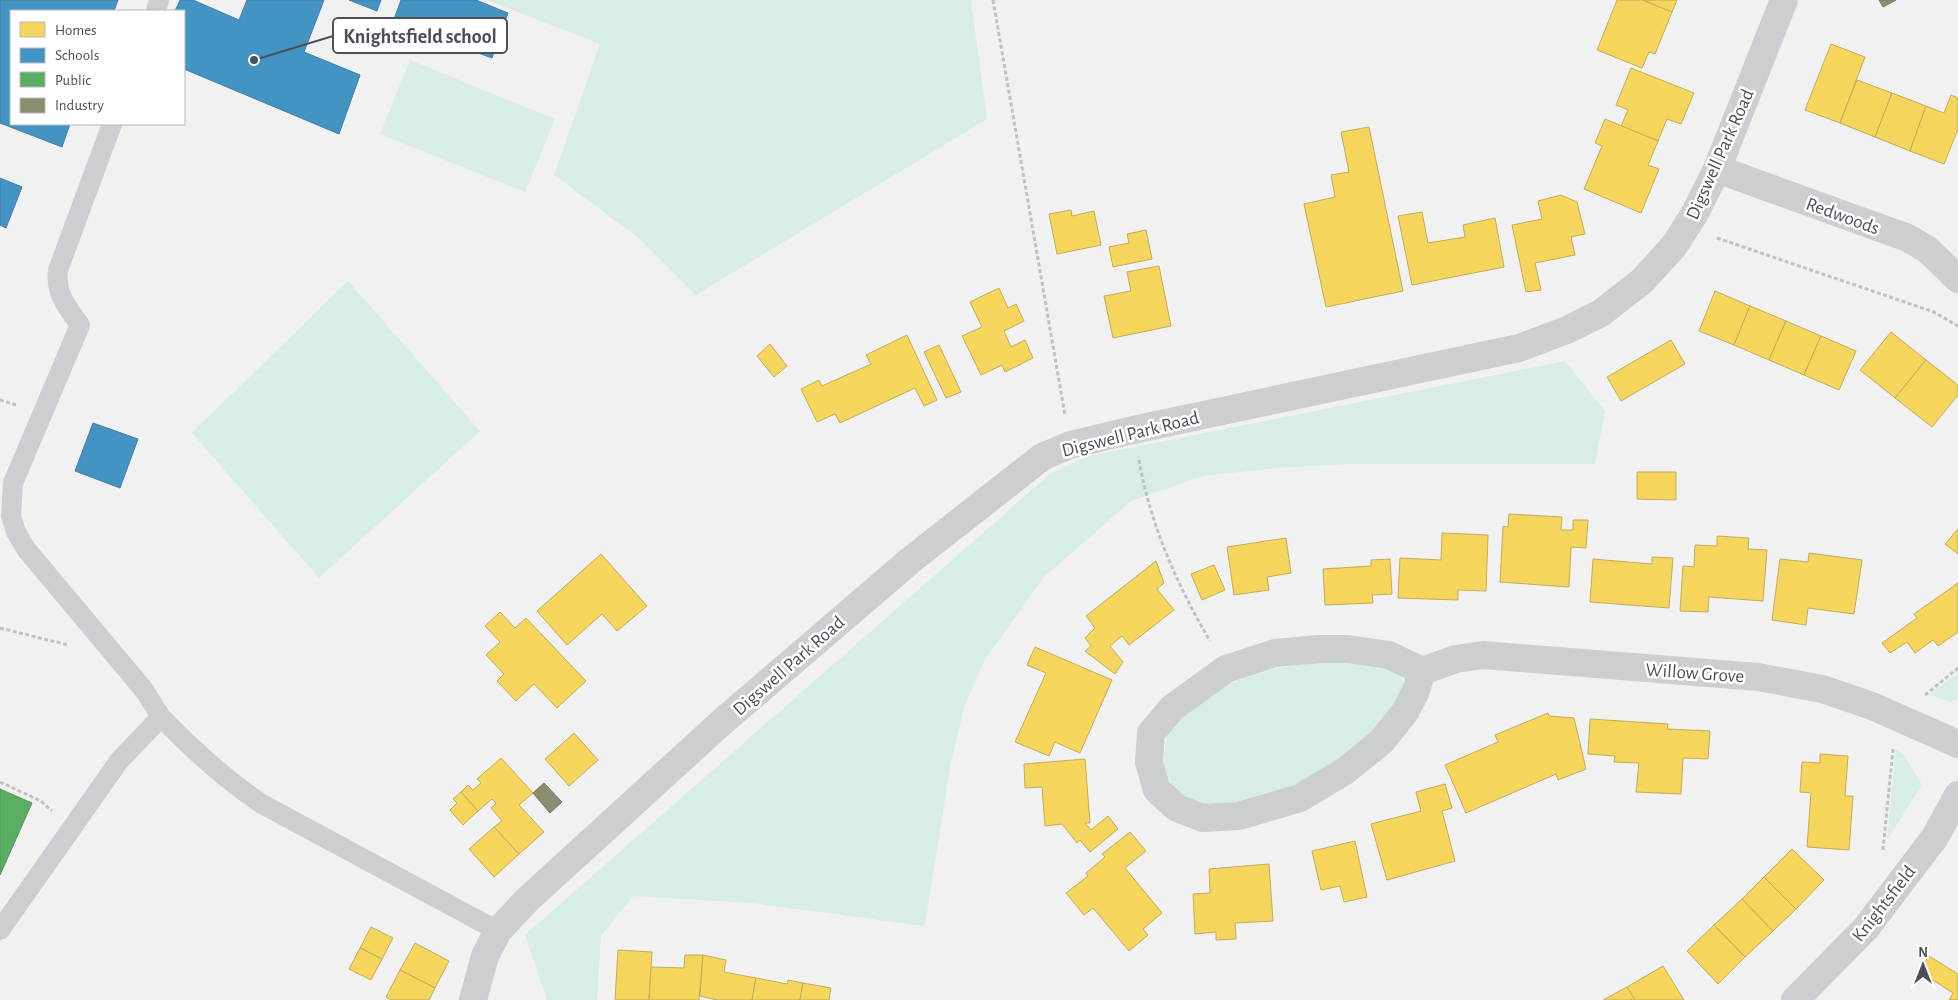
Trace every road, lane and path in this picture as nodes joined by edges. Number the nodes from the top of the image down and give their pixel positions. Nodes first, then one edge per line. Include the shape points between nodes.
1 (994, 0) edge
2 (1784, 0) edge
3 (112, 125) edge
4 (1716, 169) junction
5 (1686, 227) junction
6 (1958, 279) edge
7 (1958, 326) edge
8 (1133, 430) junction
9 (1070, 445) junction
10 (0, 628) edge
11 (71, 646) dead end
12 (1958, 668) edge
13 (1226, 669) junction
14 (1422, 671) junction
15 (161, 717) junction
16 (1906, 721) junction
17 (1958, 744) edge
18 (0, 782) edge
19 (1958, 795) edge
20 (72, 828) junction
21 (1910, 870) junction
22 (0, 930) edge
23 (498, 931) junction
24 (473, 1000) edge
25 (1795, 1000) edge

1 - 9 path
2 - 4 street, Digswell Park Road
3 - 15 lane via 58,270 56,284 63,301 80,325 13,483 11,516 26,549 144,690
4 - 5 street, Digswell Park Road
4 - 6 street, Redwoods via 1908,238 1928,250
5 - 7 path via 1934,312
5 - 8 street, Digswell Park Road via 1674,246 1642,280 1602,313 1559,333 1518,348
8 - 9 street, Digswell Park Road
8 - 13 path via 1145,496 1182,593
9 - 23 street, Digswell Park Road via 1042,457 905,565 722,722 527,900
10 - 11 path
12 - 16 path via 1926,694
13 - 14 street via 1275,654 1319,649 1389,655
13 - 14 street via 1172,708 1150,733 1149,762 1156,790 1177,808 1204,818 1239,816 1300,798 1345,771 1382,741 1405,712
14 - 16 street, Willow Grove via 1456,659 1483,655 1758,677 1822,689
15 - 20 lane via 119,760
15 - 23 lane via 204,760 262,804
16 - 17 street, Willow Grove
16 - 21 path via 1893,743 1883,850
18 - 20 path via 41,801
19 - 21 street, Knightsfield via 1935,837
20 - 22 lane
21 - 25 street, Knightsfield via 1866,928
23 - 24 street, Digswell Park Road via 485,956

